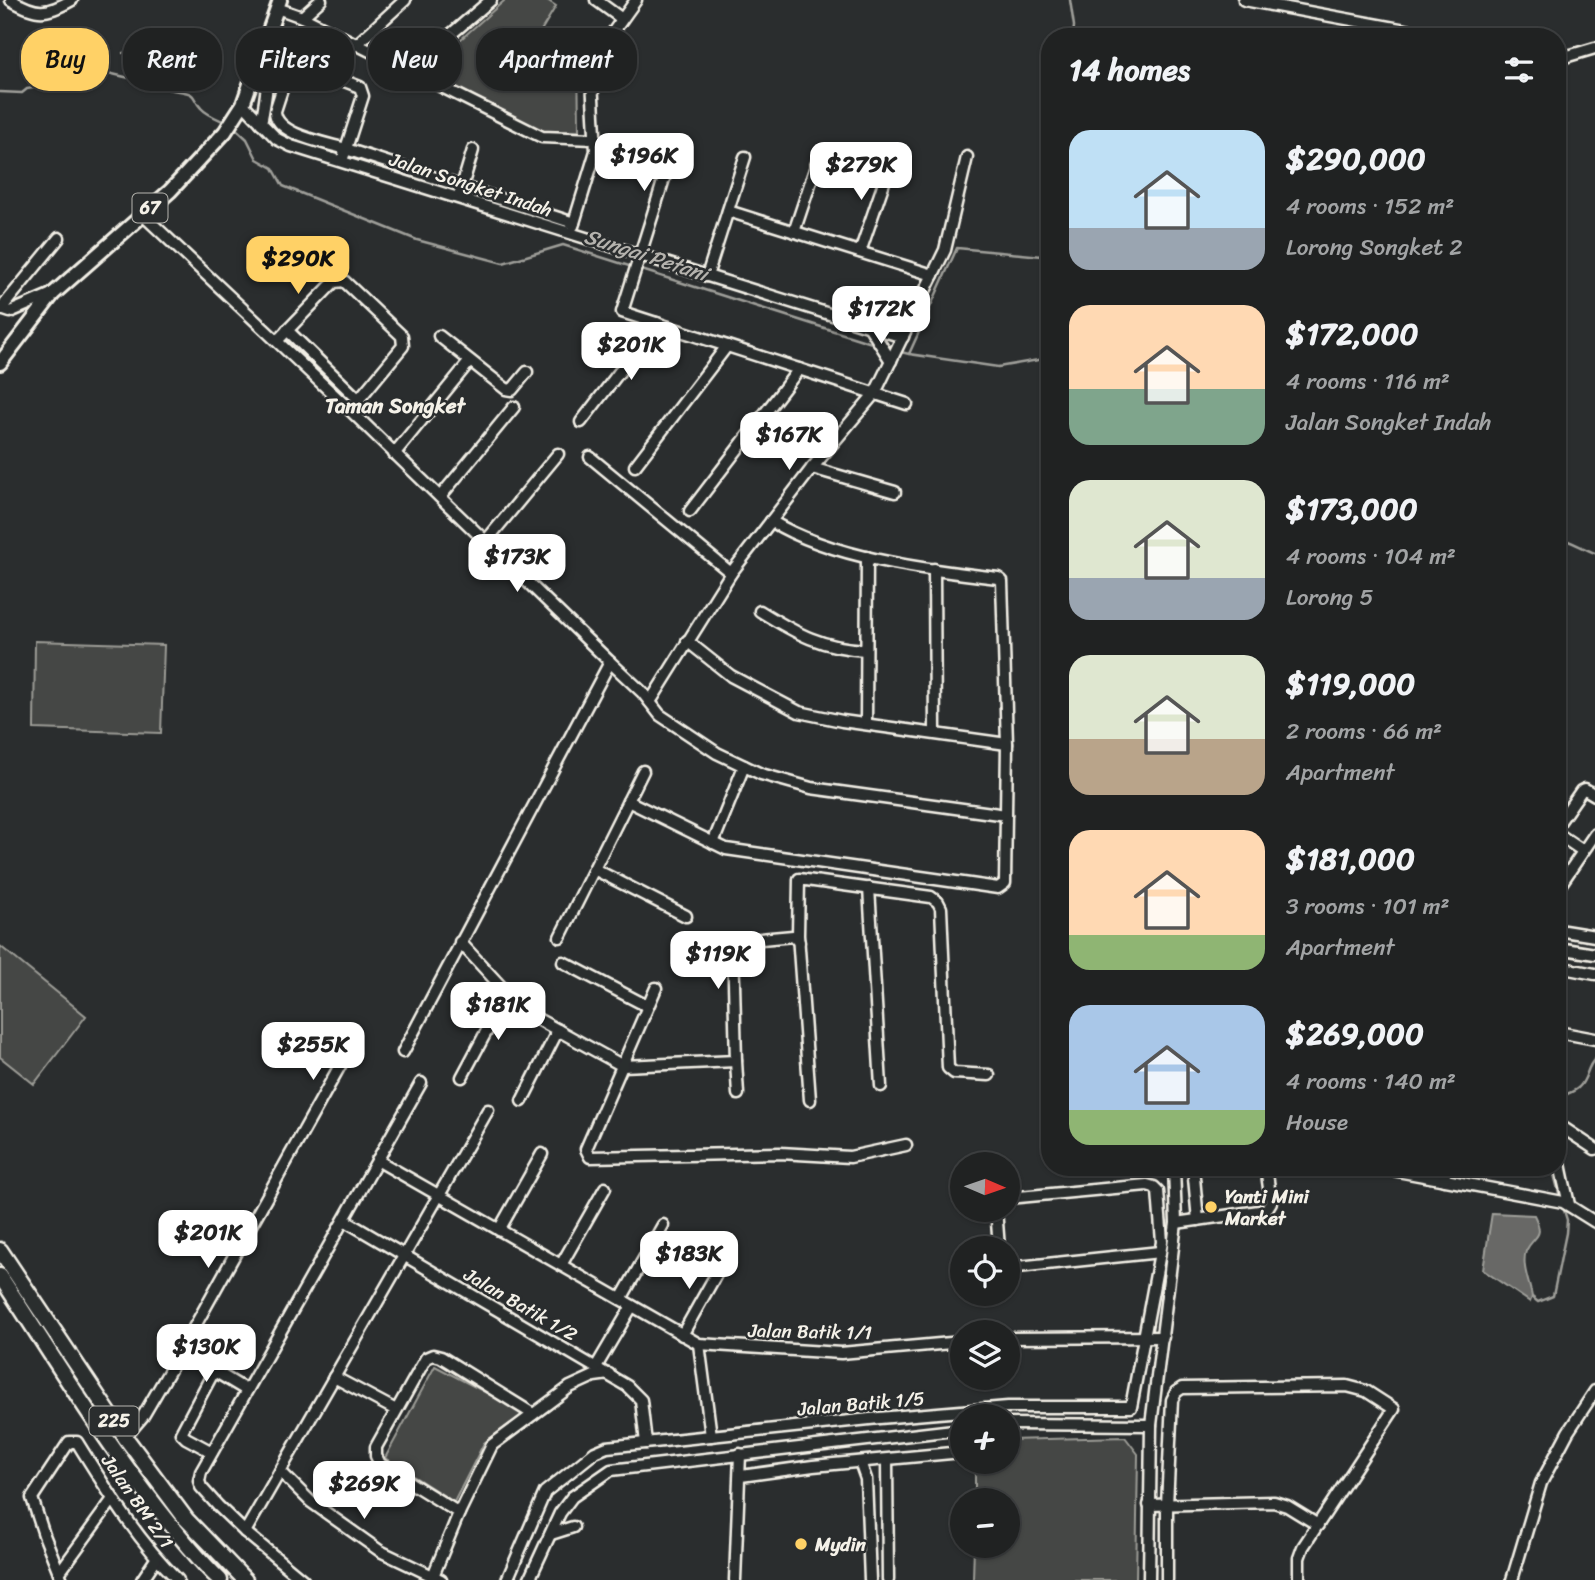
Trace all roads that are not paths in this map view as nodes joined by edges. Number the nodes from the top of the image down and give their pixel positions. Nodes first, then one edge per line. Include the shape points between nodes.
1 (11, 0) edge
2 (72, 0) edge
3 (321, 0) edge
4 (405, 0) edge
5 (491, 0) edge
6 (596, 0) edge
7 (636, 0) edge
8 (1244, 0) edge
9 (279, 4) edge
10 (302, 17) junction
11 (622, 19) junction
12 (271, 28) edge
13 (458, 28) edge
14 (1395, 28) edge
15 (356, 45) junction
16 (1595, 48) edge
17 (368, 51) edge
18 (1566, 57) edge
19 (247, 91) edge
20 (267, 91) edge
21 (449, 91) edge
22 (240, 109) junction
23 (261, 123) junction
24 (594, 139) junction
25 (346, 149) junction
26 (472, 150) dead end
27 (745, 157) dead end
28 (819, 157) dead end
29 (967, 158) dead end
30 (675, 160) dead end
31 (342, 161) junction
32 (891, 162) dead end
33 (462, 187) junction
34 (458, 198) junction
35 (727, 211) junction
36 (143, 215) junction
37 (572, 228) junction
38 (794, 232) junction
39 (59, 238) dead end
40 (860, 252) junction
41 (638, 263) junction
42 (933, 275) junction
43 (707, 276) junction
44 (53, 293) junction
45 (0, 310) edge
46 (657, 323) junction
47 (869, 326) junction
48 (288, 330) junction
49 (439, 336) dead end
50 (903, 337) junction
51 (277, 341) junction
52 (727, 346) junction
53 (470, 361) junction
54 (891, 361) junction
55 (0, 363) edge
56 (799, 369) junction
57 (527, 372) dead end
58 (875, 393) junction
59 (359, 400) junction
60 (907, 404) dead end
61 (514, 407) dead end
62 (350, 410) junction
63 (581, 422) dead end
64 (394, 454) junction
65 (558, 454) dead end
66 (590, 457) dead end
67 (635, 466) dead end
68 (812, 468) junction
69 (895, 492) dead end
70 (440, 497) junction
71 (690, 511) dead end
72 (771, 520) junction
73 (486, 541) junction
74 (867, 557) junction
75 (934, 569) junction
76 (731, 573) junction
77 (760, 611) dead end
78 (687, 641) junction
79 (866, 650) junction
80 (610, 662) junction
81 (650, 702) junction
82 (866, 723) junction
83 (935, 733) junction
84 (1007, 744) junction
85 (744, 766) junction
86 (642, 771) dead end
87 (1595, 795) edge
88 (628, 801) junction
89 (1566, 813) edge
90 (1006, 815) junction
91 (1595, 834) edge
92 (1566, 839) edge
93 (713, 843) junction
94 (1583, 851) junction
95 (594, 869) junction
96 (1566, 876) edge
97 (869, 888) junction
98 (686, 916) dead end
99 (1566, 931) edge
100 (1595, 936) edge
101 (560, 937) dead end
102 (460, 942) junction
103 (799, 942) junction
104 (1566, 949) edge
105 (1595, 954) edge
106 (563, 962) dead end
107 (1566, 969) edge
108 (1595, 974) edge
109 (656, 988) dead end
110 (507, 993) junction
111 (646, 1006) junction
112 (558, 1030) junction
113 (1566, 1034) edge
114 (1595, 1039) edge
115 (403, 1052) dead end
116 (736, 1061) junction
117 (342, 1062) dead end
118 (623, 1066) junction
119 (989, 1075) dead end
120 (463, 1077) dead end
121 (421, 1083) dead end
122 (881, 1086) dead end
123 (738, 1094) dead end
124 (810, 1100) dead end
125 (522, 1101) dead end
126 (488, 1111) dead end
127 (1566, 1130) edge
128 (906, 1145) dead end
129 (1595, 1149) edge
130 (542, 1154) dead end
131 (377, 1160) junction
132 (1174, 1176) edge
133 (1195, 1176) edge
134 (1267, 1176) edge
135 (1423, 1176) edge
136 (1445, 1176) edge
137 (1561, 1176) edge
138 (1444, 1180) junction
139 (605, 1188) dead end
140 (439, 1195) junction
141 (1020, 1197) edge
142 (1563, 1203) junction
143 (344, 1220) junction
144 (1198, 1220) junction
145 (1595, 1222) edge
146 (1176, 1223) junction
147 (663, 1225) dead end
148 (499, 1230) junction
149 (0, 1250) edge
150 (1160, 1252) junction
151 (404, 1256) junction
152 (723, 1262) dead end
153 (561, 1265) junction
154 (1020, 1267) edge
155 (0, 1276) edge
156 (621, 1299) junction
157 (632, 1306) junction
158 (682, 1335) junction
159 (1163, 1337) junction
160 (1020, 1338) edge
161 (1144, 1338) junction
162 (950, 1343) edge
163 (699, 1344) junction
164 (181, 1351) junction
165 (596, 1367) junction
166 (214, 1371) junction
167 (609, 1374) junction
168 (334, 1377) junction
169 (246, 1390) junction
170 (1595, 1391) edge
171 (396, 1410) junction
172 (533, 1414) junction
173 (1020, 1424) edge
174 (1152, 1425) junction
175 (950, 1430) edge
176 (711, 1436) junction
177 (125, 1437) junction
178 (646, 1443) junction
179 (212, 1452) junction
180 (950, 1453) edge
181 (740, 1454) junction
182 (887, 1460) junction
183 (860, 1462) junction
184 (280, 1471) junction
185 (741, 1476) junction
186 (113, 1499) junction
187 (1149, 1504) junction
188 (1167, 1504) junction
189 (869, 1511) junction
190 (888, 1512) junction
191 (459, 1513) junction
192 (1318, 1525) junction
193 (573, 1527) dead end
194 (245, 1532) junction
195 (551, 1534) junction
196 (156, 1559) junction
197 (61, 1577) edge
198 (437, 1578) edge
199 (142, 1580) edge
200 (178, 1580) edge
201 (220, 1580) edge
202 (245, 1580) edge
203 (303, 1580) edge
204 (507, 1580) edge
205 (529, 1580) edge
206 (735, 1580) edge
207 (870, 1580) edge
208 (888, 1580) edge
209 (1149, 1580) edge
210 (1167, 1580) edge
211 (1299, 1580) edge
212 (1512, 1580) edge

1 - 2 street via 38,12
3 - 10 street
4 - 15 street
5 - 13 street
6 - 11 street
7 - 11 street
8 - 14 street
9 - 10 street
9 - 12 main road, 67
10 - 15 street
11 - 24 street via 591,63
15 - 17 street
16 - 18 street
19 - 22 main road, 67
20 - 23 street
21 - 24 street via 542,137
22 - 23 street, Jalan Songket Indah
22 - 36 main road, 67 via 193,168
23 - 31 street, Jalan Songket Indah via 277,139
24 - 37 street via 595,158
25 - 25 street via 363,96 359,87 291,62 275,119 283,128
25 - 31 street
25 - 33 street
26 - 33 street
27 - 35 street
28 - 38 street
29 - 42 street via 948,237
30 - 41 street via 668,166
31 - 34 street, Jalan Songket Indah
32 - 40 street
33 - 34 street
33 - 37 street
34 - 37 street, Jalan Songket Indah
35 - 38 street
35 - 43 street
36 - 44 main road, 67
36 - 51 street
37 - 41 street, Jalan Songket Indah
38 - 40 street
39 - 45 street
40 - 42 street
41 - 43 street, Jalan Songket Indah
41 - 46 street via 622,312
42 - 50 street
43 - 47 street, Jalan Songket Indah
44 - 45 street via 14,310
44 - 55 main road, 67
46 - 52 street
46 - 63 street
47 - 50 street, Jalan Songket Indah
47 - 54 street
48 - 51 street
48 - 59 street
48 - 59 street via 338,280 402,336 403,346
49 - 53 street
50 - 54 street
51 - 62 street
52 - 56 street
52 - 67 street
53 - 57 street via 509,390
53 - 64 street
54 - 58 street
56 - 58 street
56 - 71 street
58 - 60 street
58 - 68 street
59 - 62 street
61 - 70 street
62 - 64 street
64 - 70 street
65 - 73 street
66 - 76 street
68 - 69 street
68 - 72 street
70 - 73 street
72 - 74 street via 800,537
72 - 76 street
73 - 80 street
74 - 75 street
74 - 79 street
75 - 83 street
75 - 84 street via 1002,581
76 - 78 street
77 - 79 street via 818,643
78 - 81 street
78 - 82 street via 731,676 799,712
79 - 82 street
80 - 81 street
80 - 102 street
81 - 85 street via 670,722
82 - 83 street
83 - 84 street
84 - 90 street
85 - 90 street via 811,788
85 - 93 street
86 - 88 street
87 - 89 street via 1584,789
88 - 93 street
88 - 95 street
90 - 93 street via 1006,883 998,888 726,849
91 - 94 street
92 - 94 street
94 - 96 street
95 - 98 street
95 - 101 street
97 - 103 street via 799,879
97 - 119 street via 931,897 938,902 948,1068 954,1073
97 - 122 street
99 - 100 street
102 - 110 street
102 - 115 street
103 - 116 street via 793,936 733,943
103 - 124 street
104 - 105 street
106 - 111 street
107 - 108 street
109 - 111 street
110 - 112 street via 534,1017
110 - 120 street
111 - 118 street
112 - 118 street
112 - 125 street
113 - 114 street
116 - 118 street
116 - 123 street
117 - 164 street
118 - 128 street via 586,1149 590,1157 780,1153 850,1157
121 - 131 street
126 - 140 street
127 - 129 street
130 - 148 street
131 - 140 street
131 - 143 street
132 - 146 street
133 - 144 street
134 - 144 street via 1271,1202 1266,1210
135 - 138 street
136 - 138 street
137 - 142 street
138 - 142 street
139 - 153 street
140 - 148 street
140 - 151 street
141 - 150 street, Jalan Batik 1/5 via 1154,1187 1162,1233
142 - 145 street
143 - 151 street, Jalan Batik 1/2
143 - 169 street
144 - 146 street
146 - 159 street
147 - 156 street
148 - 153 street
149 - 177 highway, 225
150 - 154 street
150 - 161 street, Jalan Batik 1/5
151 - 165 street, Jalan Batik 1/2
151 - 168 street
152 - 158 street
153 - 156 street
155 - 201 highway, 225 via 143,1490
156 - 157 street
157 - 158 street
157 - 165 street
158 - 163 street
159 - 161 street
159 - 174 street
160 - 161 street
161 - 176 street, Jalan Batik 1/5 via 1133,1403 1126,1408 1008,1407
162 - 163 street, Jalan Batik 1/1 via 841,1353
163 - 176 street
164 - 166 street
164 - 177 street via 143,1416
165 - 167 street, Jalan Batik 1/2
166 - 169 street
166 - 179 street via 181,1433
167 - 172 street via 582,1381
167 - 178 street, Jalan Batik 1/2 via 641,1401
168 - 171 street
168 - 184 street
169 - 179 street
170 - 212 street via 1541,1483
171 - 172 street via 426,1358 433,1355
171 - 191 street via 376,1447 380,1464
172 - 191 street via 492,1445
173 - 174 street
174 - 187 street
175 - 181 street
176 - 178 street, Jalan Batik 1/5
177 - 202 highway, 225 via 186,1519
178 - 204 street, Jalan Batik 1/5 via 595,1452 545,1492
179 - 194 street via 201,1472 201,1487
180 - 182 street
181 - 185 street
181 - 195 street via 611,1470 572,1497
182 - 183 street
182 - 190 street
183 - 185 street
183 - 189 street
184 - 194 street
184 - 198 street via 311,1502 380,1551
185 - 206 street
186 - 196 street, Jalan BM 2/1
186 - 197 street
186 - 197 street, Jalan BM 2/1 via 77,1442 69,1442 32,1498
187 - 188 street
187 - 209 street
188 - 192 street via 1274,1502
188 - 192 street via 1172,1400 1182,1388 1357,1387 1394,1409
188 - 210 street
189 - 190 street via 880,1507
189 - 207 street
190 - 208 street
191 - 198 street
192 - 211 street via 1300,1553
193 - 195 street
194 - 203 street
195 - 205 street
196 - 199 street
196 - 200 street, Jalan BM 2/1

